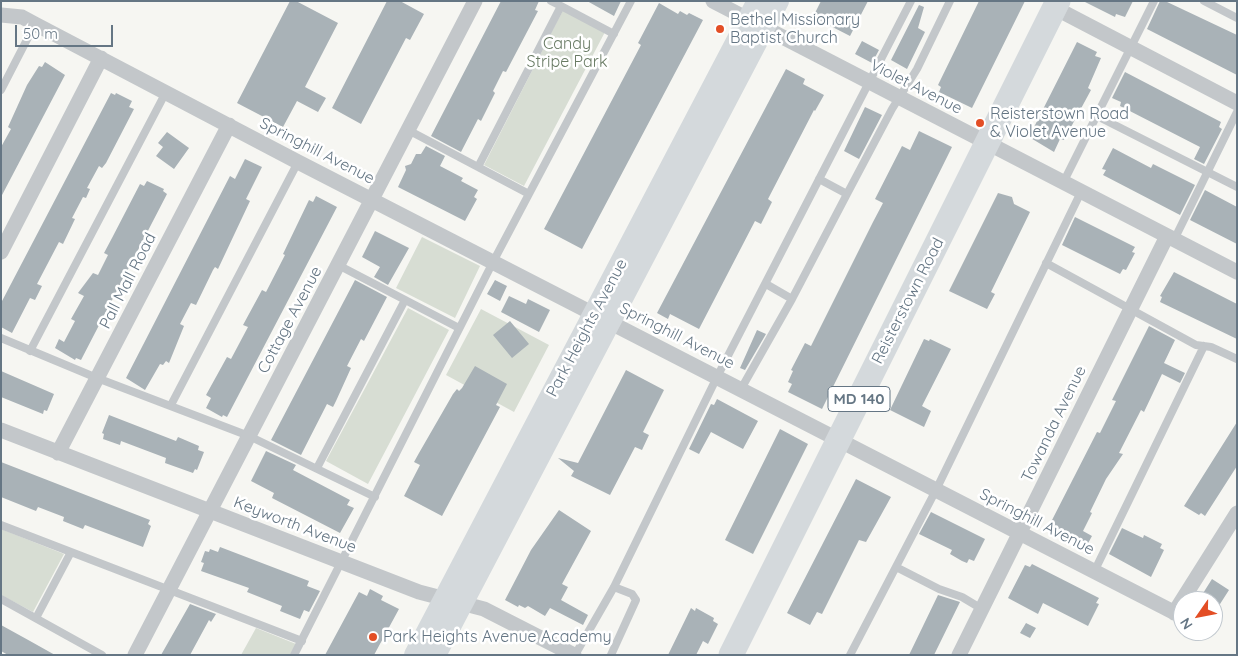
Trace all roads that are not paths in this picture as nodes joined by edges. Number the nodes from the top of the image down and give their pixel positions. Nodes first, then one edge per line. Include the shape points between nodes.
1 (475, 1) edge
2 (551, 1) edge
3 (631, 1) edge
4 (713, 1) edge
5 (778, 1) edge
6 (911, 1) edge
7 (950, 1) edge
8 (1154, 1) edge
9 (1204, 1) edge
10 (1056, 5) edge
11 (561, 6) junction
12 (1, 15) edge
13 (757, 16) edge
14 (1237, 18) edge
15 (28, 21) junction
16 (614, 34) junction
17 (1131, 48) junction
18 (101, 58) junction
19 (869, 82) junction
20 (1, 90) edge
21 (166, 92) junction
22 (899, 98) junction
23 (1237, 103) edge
24 (1237, 112) edge
25 (1097, 116) junction
26 (229, 125) junction
27 (408, 130) junction
28 (987, 143) junction
29 (298, 162) junction
30 (478, 167) junction
31 (1207, 172) junction
32 (819, 179) junction
33 (1063, 183) junction
34 (1237, 187) edge
35 (1081, 192) junction
36 (529, 194) junction
37 (847, 194) junction
38 (373, 198) junction
39 (1171, 238) junction
40 (1, 252) edge
41 (493, 262) junction
42 (1046, 263) junction
43 (338, 265) junction
44 (1237, 272) edge
45 (766, 284) junction
46 (792, 298) junction
47 (405, 300) junction
48 (1131, 310) junction
49 (602, 317) junction
50 (459, 328) junction
51 (1, 338) edge
52 (1204, 346) junction
53 (30, 351) junction
54 (1237, 360) edge
55 (717, 377) junction
56 (97, 378) junction
57 (741, 389) junction
58 (170, 405) junction
59 (1, 430) edge
60 (249, 436) junction
61 (839, 440) junction
62 (58, 453) junction
63 (317, 468) junction
64 (936, 490) junction
65 (375, 497) junction
66 (210, 511) junction
67 (1237, 513) edge
68 (1, 525) edge
69 (1020, 534) junction
70 (71, 552) junction
71 (342, 562) junction
72 (896, 567) junction
73 (1094, 572) junction
74 (614, 587) junction
75 (169, 590) junction
76 (1192, 591) edge
77 (1, 599) edge
78 (453, 600) junction
79 (982, 609) junction
80 (1173, 612) edge
81 (36, 618) junction
82 (302, 641) junction
83 (102, 655) edge
84 (135, 655) edge
85 (294, 655) edge
86 (415, 655) edge
87 (435, 655) edge
88 (574, 655) edge
89 (611, 655) edge
90 (731, 655) edge
91 (850, 655) edge
92 (959, 655) edge

1 - 27 street, Cottage Avenue
2 - 11 lane
3 - 16 lane
4 - 13 street, Violet Avenue
5 - 13 main road, Park Heights Avenue
6 - 19 lane
7 - 22 lane
8 - 17 lane
9 - 14 lane
10 - 17 street
10 - 28 main road, Reisterstown Road / MD 140
11 - 16 lane
11 - 30 lane
12 - 15 street, Springhill Avenue
13 - 19 street, Violet Avenue
13 - 49 main road, Park Heights Avenue
15 - 18 street, Springhill Avenue
15 - 20 lane
16 - 36 lane
17 - 23 street
17 - 25 lane
18 - 21 street, Springhill Avenue
18 - 40 street
19 - 22 street, Violet Avenue
19 - 32 lane
21 - 26 street, Springhill Avenue
21 - 53 lane
22 - 28 street, Violet Avenue
22 - 37 lane
24 - 31 lane, Towanda Avenue
25 - 31 lane
25 - 33 lane
26 - 29 street, Springhill Avenue
26 - 56 street, Pall Mall Road
27 - 30 lane
27 - 38 street, Cottage Avenue
28 - 33 street, Violet Avenue
28 - 61 main road, Reisterstown Road / MD 140
29 - 38 street, Springhill Avenue
29 - 58 lane
30 - 36 lane
31 - 34 lane
31 - 39 lane, Towanda Avenue
32 - 37 lane
32 - 45 lane
33 - 35 street, Violet Avenue
35 - 39 street, Violet Avenue
35 - 42 lane
36 - 41 lane
37 - 46 lane
38 - 41 street, Springhill Avenue
38 - 43 street, Cottage Avenue
39 - 44 street, Violet Avenue
39 - 48 street, Towanda Avenue
41 - 49 street, Springhill Avenue
41 - 50 lane
42 - 48 lane
42 - 64 lane
43 - 47 lane
43 - 60 street, Cottage Avenue
45 - 46 lane
45 - 55 lane
46 - 57 lane
47 - 50 lane
47 - 63 lane
48 - 52 lane via 1196,345
48 - 69 street, Towanda Avenue
49 - 55 street, Springhill Avenue
49 - 78 main road, Park Heights Avenue
50 - 65 lane
51 - 53 lane
52 - 54 lane
52 - 73 lane
53 - 56 lane
55 - 57 street, Springhill Avenue
55 - 74 lane
56 - 58 lane
56 - 62 street, Pall Mall Road
57 - 61 street, Springhill Avenue
58 - 60 lane
59 - 62 street, Keyworth Avenue
60 - 63 lane
60 - 66 street, Cottage Avenue
61 - 64 street, Springhill Avenue
61 - 90 main road, Reisterstown Road / MD 140
62 - 66 street, Keyworth Avenue
63 - 65 lane
64 - 69 street, Springhill Avenue
64 - 72 lane
65 - 71 lane
66 - 71 street, Keyworth Avenue
66 - 75 street, Cottage Avenue
67 - 76 street
68 - 70 lane
69 - 73 street, Springhill Avenue
69 - 79 street, Towanda Avenue
70 - 75 lane
70 - 81 lane
71 - 78 street, Keyworth Avenue via 420,592
71 - 82 lane
72 - 79 lane
72 - 91 lane
73 - 80 street, Springhill Avenue
74 - 88 lane
74 - 89 lane via 632,594 636,600
75 - 82 lane
75 - 84 street, Cottage Avenue
77 - 81 lane
78 - 86 main road, Park Heights Avenue
78 - 87 main road, Park Heights Avenue
78 - 88 street, Keyworth Avenue via 484,608
79 - 92 street, Towanda Avenue
81 - 83 lane
82 - 85 lane

